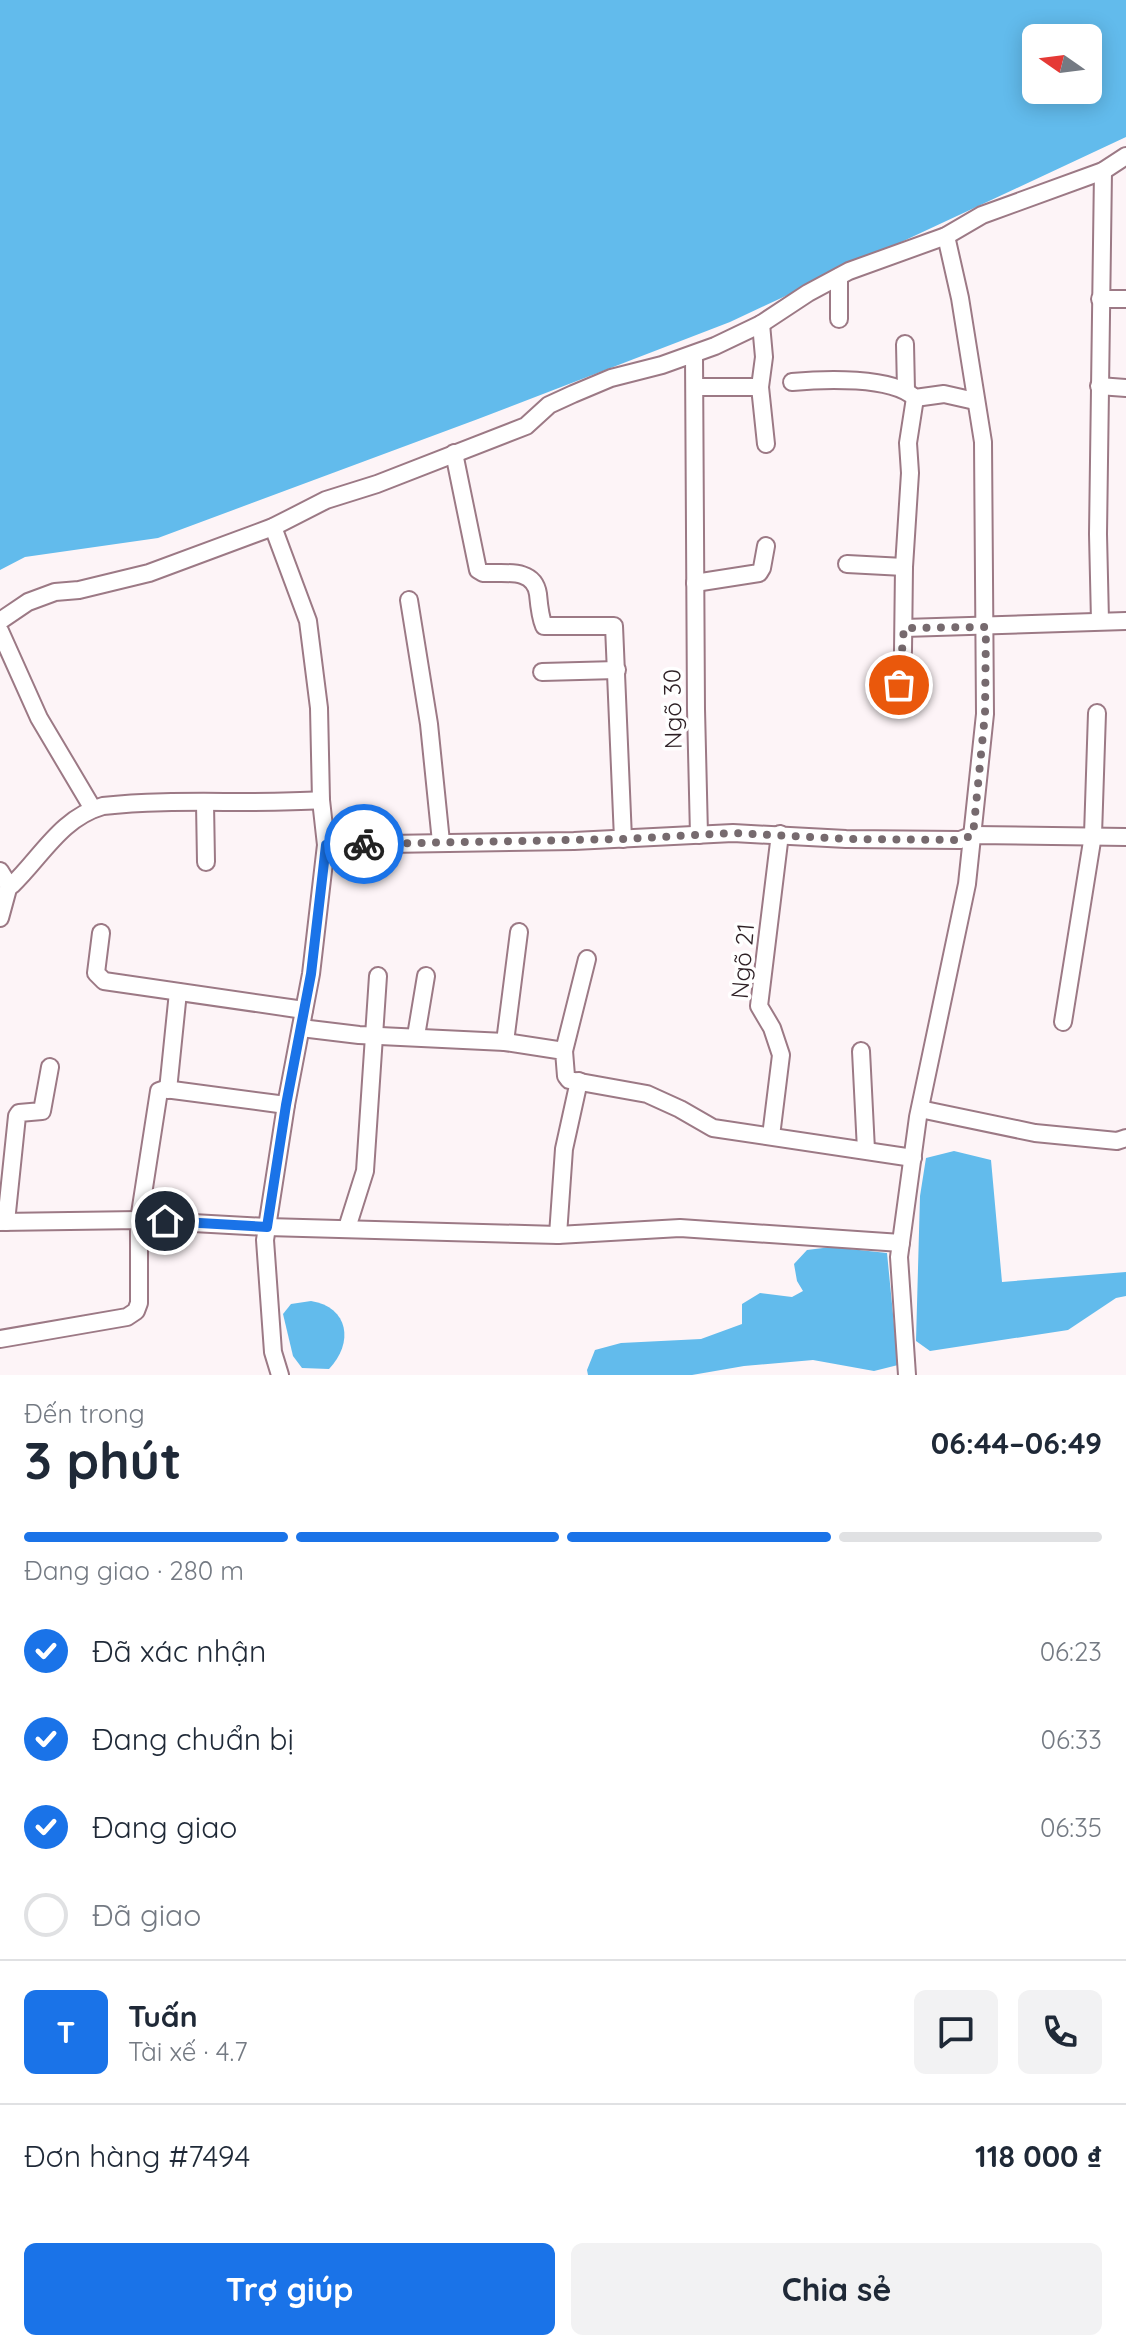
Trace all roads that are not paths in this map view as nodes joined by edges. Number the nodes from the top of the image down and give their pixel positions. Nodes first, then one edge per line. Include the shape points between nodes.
1 (1117, 165) edge
2 (946, 236) junction
3 (839, 277) junction
4 (1100, 299) junction
5 (1126, 299) edge
6 (839, 319) dead end
7 (761, 324) junction
8 (905, 344) dead end
9 (694, 355) junction
10 (792, 382) dead end
11 (1099, 386) junction
12 (695, 387) junction
13 (760, 387) junction
14 (1126, 388) edge
15 (910, 394) junction
16 (975, 401) junction
17 (766, 444) dead end
18 (454, 453) junction
19 (273, 527) junction
20 (766, 546) dead end
21 (847, 564) dead end
22 (904, 567) junction
23 (695, 583) junction
24 (409, 600) dead end
25 (0, 621) edge
26 (1100, 621) junction
27 (1126, 621) edge
28 (986, 627) junction
29 (904, 628) junction
30 (0, 631) edge
31 (617, 670) junction
32 (542, 672) dead end
33 (899, 685) dead end
34 (1097, 713) dead end
35 (321, 800) junction
36 (205, 803) junction
37 (93, 809) junction
38 (780, 834) junction
39 (699, 835) junction
40 (973, 835) junction
41 (1093, 835) junction
42 (1126, 837) edge
43 (623, 839) junction
44 (441, 842) junction
45 (326, 845) junction
46 (206, 862) dead end
47 (5, 878) edge
48 (0, 918) edge
49 (519, 932) dead end
50 (101, 933) dead end
51 (587, 959) dead end
52 (378, 976) dead end
53 (426, 976) dead end
54 (178, 992) junction
55 (304, 1010) junction
56 (1063, 1022) dead end
57 (301, 1028) junction
58 (374, 1035) junction
59 (416, 1036) junction
60 (505, 1042) junction
61 (564, 1051) junction
62 (861, 1051) dead end
63 (50, 1067) dead end
64 (579, 1081) junction
65 (168, 1090) junction
66 (286, 1105) junction
67 (920, 1109) junction
68 (771, 1136) junction
69 (1126, 1138) edge
70 (866, 1150) junction
71 (913, 1158) junction
72 (139, 1220) junction
73 (3, 1222) edge
74 (267, 1227) junction
75 (347, 1228) junction
76 (558, 1235) junction
77 (901, 1243) junction
78 (0, 1339) edge
79 (280, 1375) edge
80 (907, 1375) edge

1 - 2 street via 982,215
1 - 4 street
2 - 3 street
2 - 16 street
3 - 6 street
3 - 7 street
4 - 5 street
4 - 11 street
7 - 9 street
7 - 13 street
8 - 15 street
9 - 12 street, Ngõ 30
9 - 18 street via 611,378 549,405 526,426
10 - 15 street via 828,379
11 - 14 street
11 - 26 street
12 - 13 street
12 - 23 street, Ngõ 30
13 - 17 street
15 - 16 street
15 - 22 street
16 - 28 street via 983,442
18 - 19 street via 326,500
18 - 31 street via 478,570 532,579 544,626 614,625
19 - 25 street via 149,573 55,592
19 - 35 street via 308,621 319,708
20 - 23 street via 759,573
21 - 22 street
22 - 29 street
23 - 39 street, Ngõ 30
24 - 44 street
26 - 27 street
26 - 28 street
28 - 29 street
28 - 40 street via 985,714
29 - 33 street
30 - 37 street via 39,718
31 - 32 street
31 - 43 street
34 - 41 street
35 - 36 street
35 - 45 street
36 - 37 street
36 - 46 street
37 - 47 street via 59,830 27,869
38 - 39 street
38 - 40 street via 960,840
38 - 68 street, Ngõ 21 via 759,1006 781,1055
39 - 43 street
40 - 41 street
40 - 67 street
41 - 42 street
41 - 56 street
43 - 44 street
44 - 45 street
45 - 55 street
47 - 48 street
49 - 60 street
50 - 54 street via 98,977
51 - 61 street
52 - 58 street
53 - 59 street
54 - 55 street
54 - 65 street
55 - 57 street
57 - 58 street
57 - 66 street
58 - 59 street
58 - 75 street via 365,1171
59 - 60 street
60 - 61 street
61 - 64 street via 566,1076
62 - 70 street
63 - 73 street via 42,1111 17,1116
64 - 68 street via 647,1094 713,1128
64 - 76 street via 564,1149
65 - 66 street
65 - 72 street via 158,1095
66 - 74 street
67 - 69 street via 1035,1133
67 - 71 street
68 - 70 street
70 - 71 street
71 - 77 street
72 - 73 street
72 - 74 street
72 - 78 street via 136,1311 127,1317
74 - 75 street
74 - 79 street via 273,1352
75 - 76 street
76 - 77 street via 680,1228
77 - 80 street

